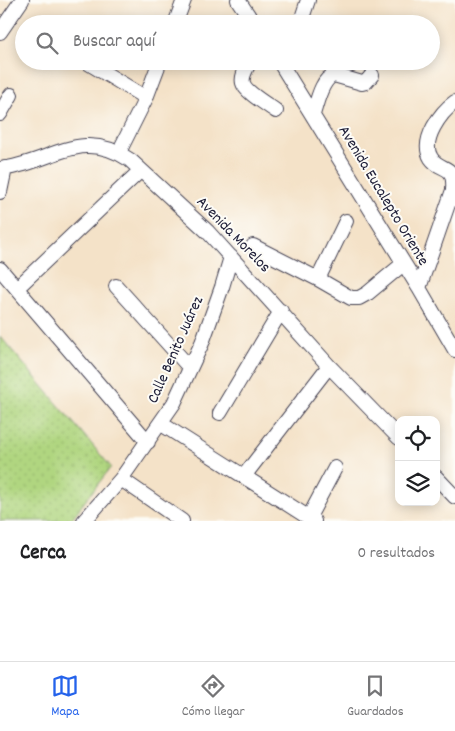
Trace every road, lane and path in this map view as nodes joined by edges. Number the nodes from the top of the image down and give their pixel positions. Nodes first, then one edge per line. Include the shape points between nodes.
1 (22, 0) edge
2 (184, 0) edge
3 (238, 0) edge
4 (308, 0) edge
5 (19, 15) edge
6 (178, 15) edge
7 (248, 15) edge
8 (303, 15) edge
9 (15, 22) edge
10 (0, 32) edge
11 (100, 70) edge
12 (157, 70) edge
13 (246, 70) edge
14 (287, 70) edge
15 (372, 75) dead end
16 (11, 95) dead end
17 (146, 98) junction
18 (455, 102) edge
19 (276, 111) dead end
20 (0, 114) edge
21 (313, 114) junction
22 (119, 152) junction
23 (2, 168) edge
24 (141, 170) junction
25 (0, 192) edge
26 (346, 221) dead end
27 (253, 246) dead end
28 (231, 257) junction
29 (403, 264) junction
30 (0, 269) edge
31 (318, 279) junction
32 (116, 286) dead end
33 (17, 288) junction
34 (419, 288) junction
35 (281, 311) junction
36 (455, 350) edge
37 (329, 366) junction
38 (190, 368) junction
39 (220, 413) dead end
40 (160, 423) junction
41 (395, 434) edge
42 (148, 442) junction
43 (335, 468) dead end
44 (244, 476) junction
45 (121, 479) junction
46 (440, 481) edge
47 (455, 497) edge
48 (311, 519) edge
49 (84, 521) edge
50 (182, 521) edge

1 - 5 street
2 - 6 street
3 - 7 street
4 - 8 street
9 - 10 street
11 - 17 street
12 - 17 street
13 - 19 street via 243,83 247,90
14 - 21 street, Avenida Eucalepto Oriente
15 - 21 street via 362,83 330,76
16 - 20 street
17 - 22 street
18 - 34 street via 445,109 429,136 428,150 432,159 451,171 454,180
21 - 29 street, Avenida Eucalepto Oriente
22 - 23 street, Avenida Morelos via 98,146 79,146
22 - 24 street, Avenida Morelos
23 - 25 street
24 - 28 street, Avenida Morelos via 180,204
24 - 33 street
26 - 31 street
27 - 31 street
28 - 35 street, Avenida Morelos
28 - 38 street, Calle Benito Juárez
29 - 31 street via 359,298 351,298
29 - 34 street, Avenida Eucalepto Oriente
30 - 33 street
32 - 38 street
33 - 42 street
34 - 36 street, Avenida Eucalepto Oriente
35 - 37 street, Avenida Morelos
35 - 39 street
37 - 41 street, Avenida Morelos
37 - 44 street
38 - 40 street, Calle Benito Juárez via 174,403
40 - 42 street, Calle Benito Juárez
40 - 44 street
42 - 45 street, Calle Benito Juárez
43 - 48 street
44 - 48 street
45 - 49 street, Calle Benito Juárez
45 - 50 street
46 - 47 street

